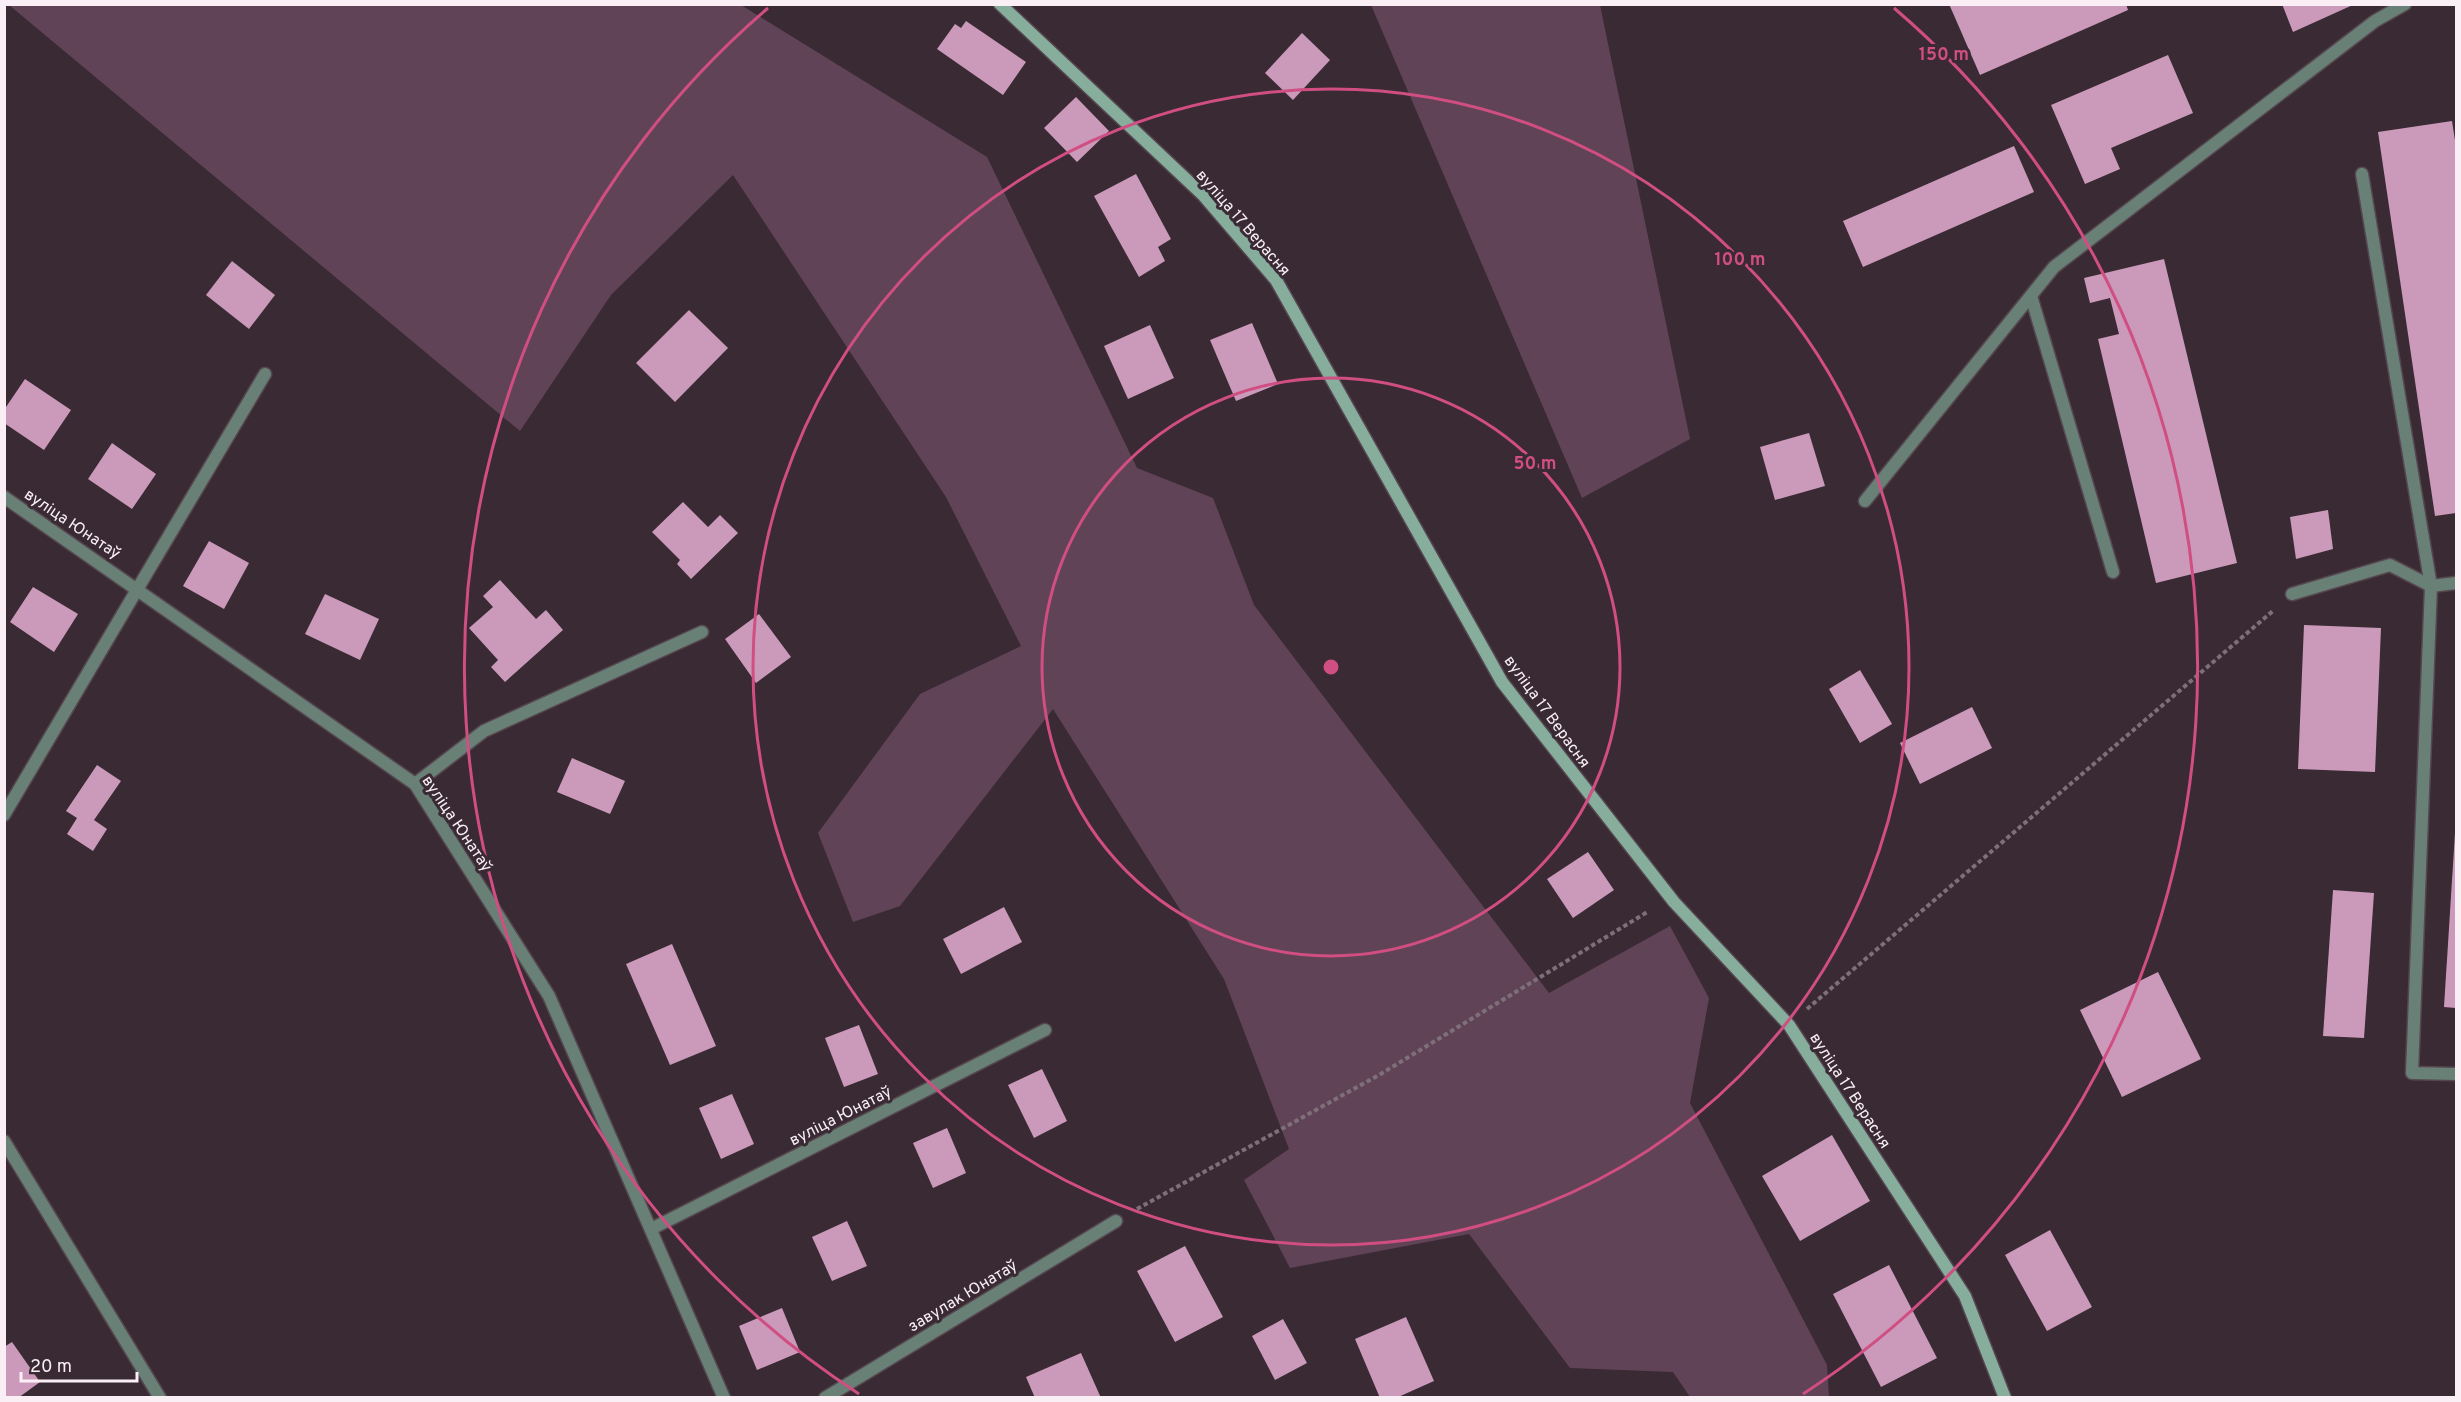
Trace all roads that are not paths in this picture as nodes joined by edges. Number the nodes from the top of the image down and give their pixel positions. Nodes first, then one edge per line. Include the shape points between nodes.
1 (1000, 4) edge
2 (2405, 4) edge
3 (2362, 174) dead end
4 (2031, 296) junction
5 (265, 374) dead end
6 (4, 497) edge
7 (1865, 501) dead end
8 (2113, 572) dead end
9 (2457, 584) edge
10 (2431, 586) junction
11 (138, 588) junction
12 (2292, 594) road end
13 (702, 632) dead end
14 (415, 784) junction
15 (4, 815) edge
16 (1045, 1029) dead end
17 (2457, 1074) edge
18 (4, 1141) edge
19 (1116, 1221) road end
20 (651, 1229) junction
21 (160, 1398) edge
22 (724, 1398) edge
23 (825, 1398) edge
24 (2005, 1398) edge

1 - 24 street, вуліца 17 Верасня via 1204,196 1276,280 1502,682 1674,902 1789,1025 1965,1296
2 - 4 street via 2375,21 2054,267
3 - 10 street
4 - 7 street
4 - 8 street
5 - 11 street
6 - 11 street, вуліца Юнатаў
9 - 10 street
10 - 12 street via 2390,565
10 - 17 street via 2412,1073
11 - 14 street, вуліца Юнатаў
11 - 15 street
13 - 14 street via 484,731
14 - 20 street, вуліца Юнатаў via 549,996
16 - 20 street, вуліца Юнатаў
18 - 21 street
19 - 23 street, завулак Юнатаў
20 - 22 street, вуліца Юнатаў

